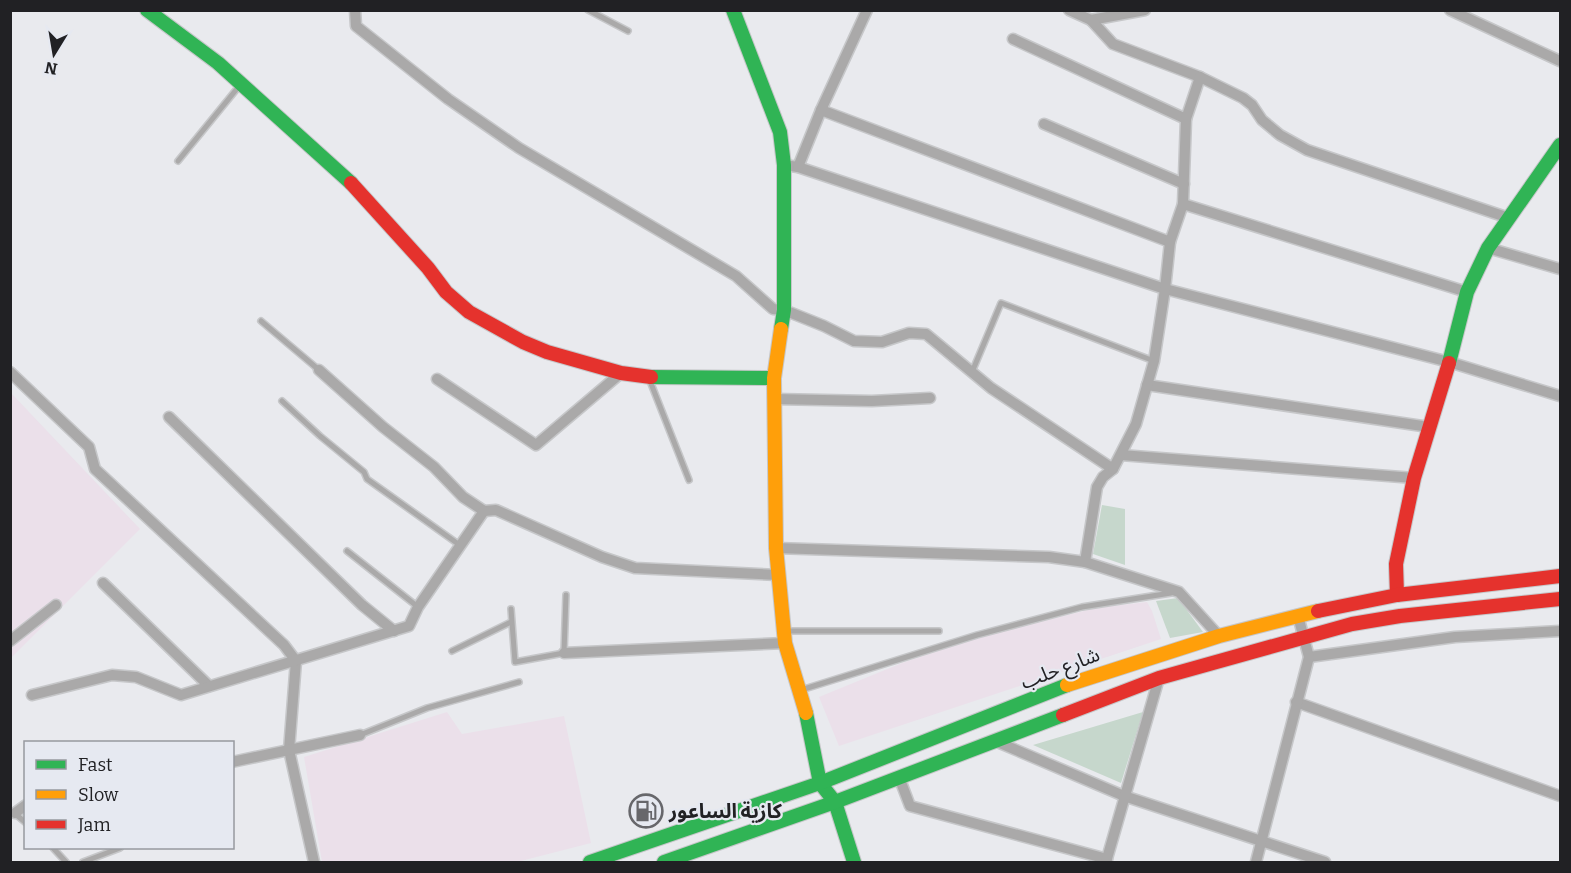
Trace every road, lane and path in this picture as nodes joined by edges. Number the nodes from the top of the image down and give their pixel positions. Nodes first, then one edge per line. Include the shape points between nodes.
1 (147, 10) edge
2 (355, 10) edge
3 (588, 10) edge
4 (734, 10) edge
5 (867, 10) edge
6 (1070, 10) edge
7 (1145, 10) edge
8 (1450, 10) edge
9 (1091, 20) junction
10 (628, 31) dead end
11 (1012, 39) dead end
12 (1560, 61) edge
13 (1200, 78) junction
14 (241, 83) junction
15 (821, 110) junction
16 (1186, 119) junction
17 (1044, 124) dead end
18 (1560, 145) edge
19 (178, 161) dead end
20 (791, 166) junction
21 (1184, 184) junction
22 (1183, 204) junction
23 (1509, 218) junction
24 (1170, 242) junction
25 (1488, 248) junction
26 (1560, 269) edge
27 (1165, 289) junction
28 (1467, 292) junction
29 (784, 310) junction
30 (261, 321) dead end
31 (1154, 361) junction
32 (1449, 362) junction
33 (320, 370) joint
34 (10, 372) edge
35 (972, 372) junction
36 (621, 373) junction
37 (648, 377) junction
38 (774, 378) junction
39 (437, 379) dead end
40 (1147, 385) junction
41 (1560, 396) edge
42 (774, 399) junction
43 (930, 399) dead end
44 (282, 401) dead end
45 (169, 417) dead end
46 (1429, 427) junction
47 (1121, 455) junction
48 (1113, 469) junction
49 (1414, 478) junction
50 (689, 480) dead end
51 (484, 511) junction
52 (461, 546) junction
53 (776, 548) junction
54 (347, 551) dead end
55 (1085, 562) junction
56 (778, 575) junction
57 (1560, 576) edge
58 (103, 583) dead end
59 (1179, 592) junction
60 (566, 595) dead end
61 (1397, 595) junction
62 (1560, 599) edge
63 (56, 605) dead end
64 (418, 607) junction
65 (511, 609) dead end
66 (1298, 616) junction
67 (1400, 616) junction
68 (511, 622) junction
69 (394, 631) junction
70 (939, 631) dead end
71 (1560, 631) edge
72 (1219, 636) junction
73 (1303, 636) junction
74 (785, 637) junction
75 (10, 641) edge
76 (452, 651) dead end
77 (564, 653) junction
78 (1309, 657) junction
79 (296, 661) junction
80 (1159, 678) junction
81 (519, 682) dead end
82 (209, 686) junction
83 (799, 691) junction
84 (32, 695) dead end
85 (1296, 702) junction
86 (360, 735) joint
87 (995, 741) junction
88 (289, 750) junction
89 (234, 762) edge
90 (899, 777) junction
91 (820, 783) junction
92 (1124, 796) junction
93 (1560, 796) edge
94 (836, 802) junction
95 (1261, 842) junction
96 (54, 849) edge
97 (117, 849) edge
98 (1106, 861) edge
99 (66, 862) edge
100 (83, 862) edge
101 (314, 862) edge
102 (590, 862) edge
103 (664, 862) edge
104 (854, 862) edge
105 (1256, 862) edge
106 (1325, 862) edge

1 - 14 main road
2 - 29 street via 356,26 448,99 564,176 736,276 773,309
3 - 10 lane
4 - 20 main road
5 - 15 street
6 - 9 street
7 - 9 street
8 - 12 street
9 - 13 street via 1113,44
11 - 16 street
13 - 16 street
13 - 23 street via 1243,98 1280,135 1307,150
14 - 19 lane
14 - 36 main road via 344,175 446,292 469,312 547,352
15 - 20 street
15 - 24 street
16 - 21 street
17 - 21 street
18 - 23 main road
20 - 27 street
20 - 29 main road
21 - 22 street
22 - 24 street
22 - 28 street
23 - 25 main road
24 - 27 street
25 - 26 street
25 - 28 main road
27 - 31 street
27 - 32 street
28 - 32 main road
29 - 35 street via 854,341 882,342 909,333 926,334
29 - 38 main road
30 - 33 lane
31 - 35 lane via 1001,303
31 - 40 street
32 - 41 street
32 - 46 main road
33 - 51 street via 382,427 434,467 463,497
34 - 79 street via 89,447 95,469 284,645
35 - 48 street
36 - 37 main road
36 - 39 street via 536,445
37 - 38 main road
37 - 50 lane
38 - 42 main road
40 - 46 street
40 - 47 street via 1136,424
42 - 43 street
42 - 53 main road
44 - 52 lane via 364,472 367,479
45 - 69 street via 362,605
46 - 49 main road
47 - 48 street
47 - 49 street
48 - 55 street via 1097,487
49 - 61 main road via 1396,564
51 - 52 street
51 - 56 street via 496,510 635,568
52 - 64 street
53 - 55 street via 1049,556
53 - 56 main road
54 - 64 lane
55 - 59 street
56 - 74 main road
57 - 61 main road, شارع حلب
58 - 82 street
59 - 72 street
59 - 83 lane via 1082,607 977,635
60 - 77 lane
61 - 66 main road, شارع حلب
61 - 67 main road
62 - 67 main road
63 - 75 street
64 - 69 street via 408,626
65 - 68 lane
66 - 72 main road, شارع حلب
66 - 73 street
67 - 73 main road
68 - 76 lane
68 - 77 lane via 515,662
69 - 79 street
70 - 74 lane
71 - 78 street via 1455,637
72 - 91 main road, شارع حلب via 1086,677
73 - 78 street
73 - 80 main road
74 - 77 street
74 - 83 main road
78 - 85 street
79 - 82 street
79 - 88 street
80 - 87 main road
80 - 92 street
81 - 86 lane via 427,708
82 - 84 street via 181,695 136,677 112,675
83 - 91 main road
85 - 93 street
85 - 95 street
86 - 88 street
87 - 90 main road
87 - 92 street
88 - 89 street
88 - 101 street
90 - 94 main road
90 - 98 street via 910,806
91 - 94 main road
91 - 102 main road, شارع حلب
92 - 95 street
92 - 98 street
94 - 103 main road
94 - 104 main road
95 - 105 street
95 - 106 street
96 - 99 lane
97 - 100 lane

